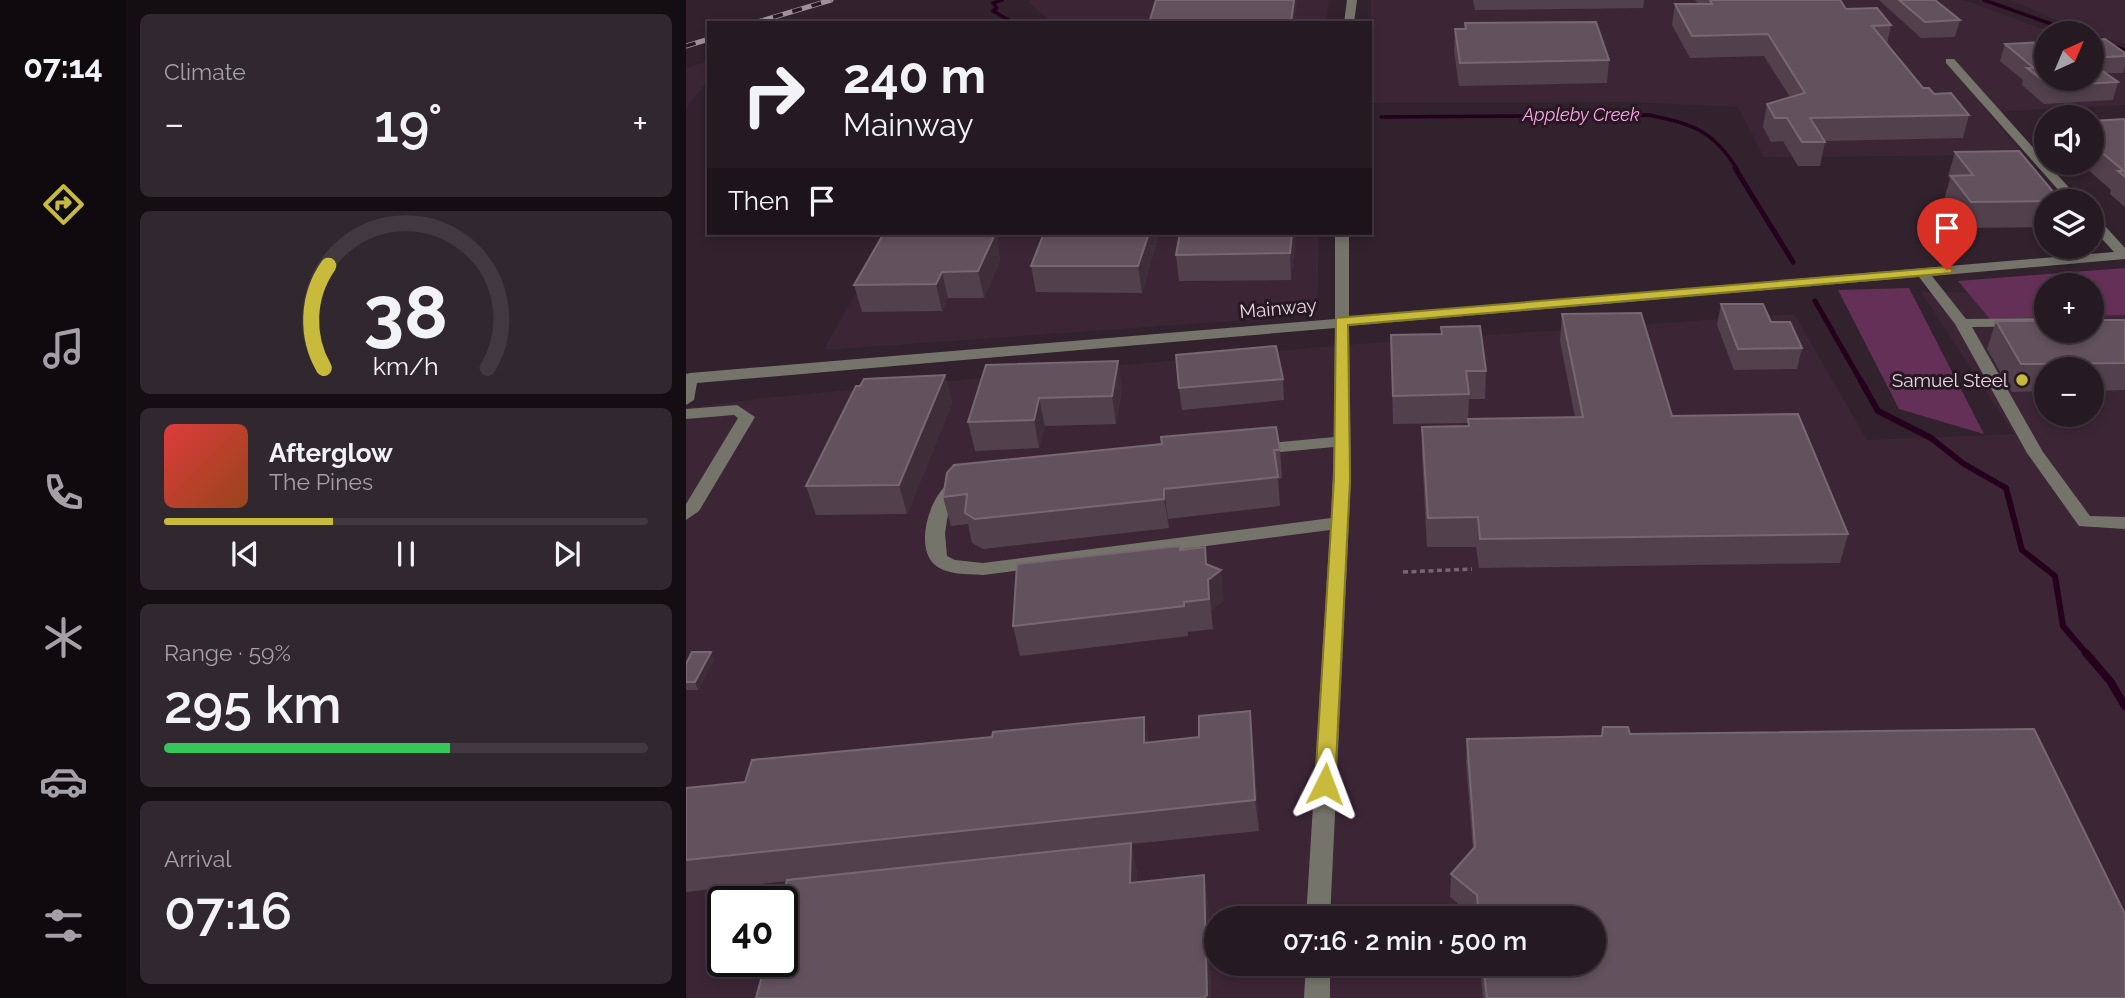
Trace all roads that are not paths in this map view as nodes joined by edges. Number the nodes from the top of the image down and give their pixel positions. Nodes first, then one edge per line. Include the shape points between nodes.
1 (1352, 0) edge
2 (1349, 21) edge
3 (1950, 61) dead end
4 (2064, 189) edge
5 (2104, 233) edge
6 (1342, 235) edge
7 (2124, 255) edge
8 (1922, 272) junction
9 (1341, 321) junction
10 (1962, 323) junction
11 (2034, 323) edge
12 (688, 378) edge
13 (686, 400) edge
14 (686, 414) edge
15 (1342, 441) junction
16 (1240, 451) edge
17 (971, 477) edge
18 (686, 514) edge
19 (1339, 523) junction
20 (2125, 523) edge
21 (1319, 906) edge
22 (1318, 976) edge
23 (1317, 998) edge

1 - 2 street
3 - 4 street
5 - 7 street
6 - 9 street
7 - 8 street, Mainway
8 - 9 street, Mainway
8 - 10 street
9 - 12 street, Mainway
9 - 15 street
10 - 11 street
10 - 20 street via 2035,453 2085,522
12 - 13 street
14 - 18 street via 737,410 747,417
15 - 16 street
15 - 19 street
17 - 19 street via 949,490 941,501 934,550 939,560 953,566 983,569
19 - 21 street
22 - 23 street

